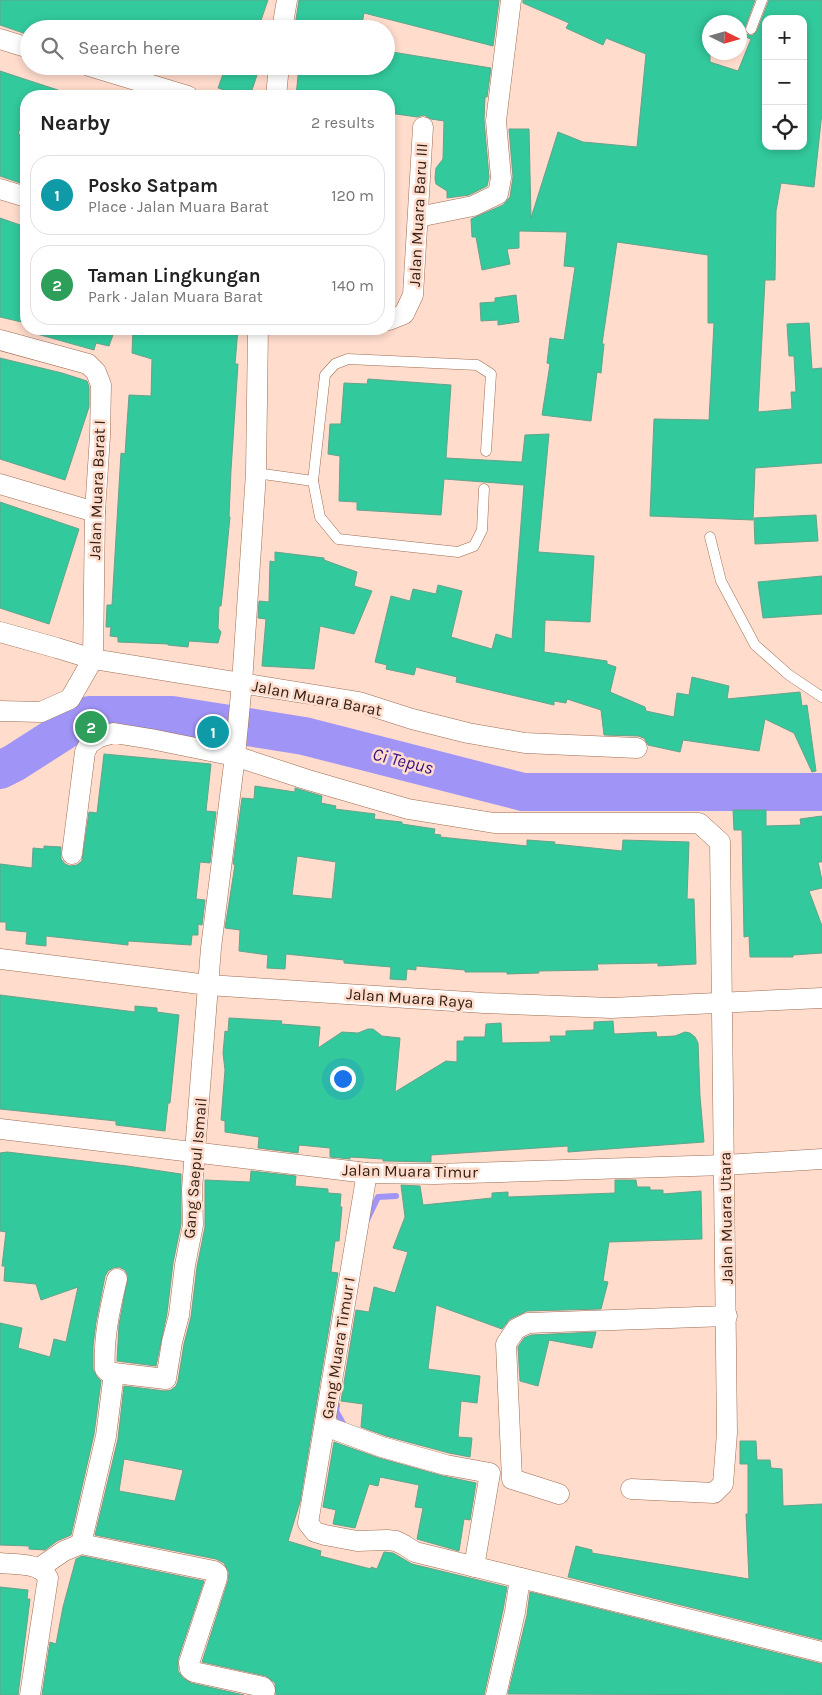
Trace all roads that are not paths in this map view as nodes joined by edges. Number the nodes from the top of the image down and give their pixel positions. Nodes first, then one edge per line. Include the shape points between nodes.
1 (288, 0) edge
2 (511, 0) edge
3 (762, 0) edge
4 (284, 20) edge
5 (751, 29) dead end
6 (0, 39) edge
7 (20, 45) edge
8 (119, 75) edge
9 (278, 75) edge
10 (168, 90) edge
11 (277, 90) edge
12 (423, 127) dead end
13 (0, 189) edge
14 (20, 195) edge
15 (418, 217) junction
16 (395, 318) edge
17 (258, 335) edge
18 (0, 340) edge
19 (486, 451) dead end
20 (256, 473) junction
21 (313, 481) junction
22 (0, 484) edge
23 (484, 489) dead end
24 (95, 512) junction
25 (710, 537) dead end
26 (0, 632) edge
27 (93, 659) junction
28 (241, 693) junction
29 (822, 696) edge
30 (0, 711) edge
31 (236, 748) junction
32 (637, 748) dead end
33 (72, 854) dead end
34 (0, 959) edge
35 (208, 985) junction
36 (822, 998) edge
37 (723, 1004) junction
38 (0, 1129) edge
39 (196, 1152) junction
40 (822, 1159) edge
41 (725, 1165) junction
42 (367, 1173) junction
43 (117, 1279) dead end
44 (727, 1316) junction
45 (114, 1373) junction
46 (325, 1426) junction
47 (631, 1489) dead end
48 (559, 1494) dead end
49 (81, 1544) junction
50 (0, 1563) edge
51 (474, 1567) junction
52 (44, 1568) junction
53 (520, 1578) junction
54 (822, 1652) edge
55 (30, 1695) edge
56 (264, 1695) edge
57 (496, 1695) edge

1 - 4 street
2 - 15 street via 496,121 498,194 473,206
3 - 5 lane
6 - 7 street
8 - 10 street
9 - 11 street
12 - 15 street, Jalan Muara Baru III
13 - 14 street
15 - 16 street, Jalan Muara Baru III via 413,295 404,314
17 - 20 street, Gang Saepul Ismail
18 - 24 street, Jalan Muara Barat I via 88,364 96,372 101,385
19 - 21 lane via 491,374 477,365 348,360 335,364 325,375
20 - 21 lane
20 - 28 street, Gang Saepul Ismail
21 - 23 lane via 320,517 338,539 458,552 474,546 482,530
22 - 24 street
24 - 27 street, Jalan Muara Barat I
25 - 29 lane via 721,581 756,645 789,675
26 - 27 street, Jalan Muara Barat
27 - 28 street, Jalan Muara Barat
27 - 30 street via 70,699 41,712
28 - 31 street, Gang Saepul Ismail
28 - 32 street, Jalan Muara Barat via 359,702 468,733 525,743
31 - 33 street via 200,748 114,734 99,737 89,744 85,752
31 - 35 street, Gang Saepul Ismail
31 - 37 street, Jalan Muara Utara via 305,779 408,809 458,818 494,823 699,823 720,842
34 - 35 street, Jalan Muara Raya
35 - 37 street, Jalan Muara Raya via 611,1008
35 - 39 street, Gang Saepul Ismail
36 - 37 street, Jalan Muara Raya
37 - 41 street, Jalan Muara Utara
38 - 39 street, Jalan Muara Timur
39 - 42 street, Jalan Muara Timur
39 - 45 street, Gang Saepul Ismail via 193,1225 166,1379
40 - 41 street, Jalan Muara Timur
41 - 42 street, Jalan Muara Timur
41 - 44 street, Jalan Muara Utara
42 - 46 street, Gang Muara Timur I
43 - 45 street via 105,1348 105,1369
44 - 47 street, Jalan Muara Utara via 727,1433 723,1484 714,1493
44 - 48 street via 528,1323 516,1329 506,1344 512,1479
45 - 49 street via 106,1436
46 - 51 street via 382,1447 446,1465 490,1473
46 - 51 street, Gang Muara Timur I via 308,1523 315,1532 357,1541 396,1541 415,1552
49 - 52 street via 64,1551
49 - 56 street via 217,1573 190,1669 263,1686 266,1690
50 - 52 street
51 - 53 street
52 - 55 street
53 - 54 street
53 - 57 street

